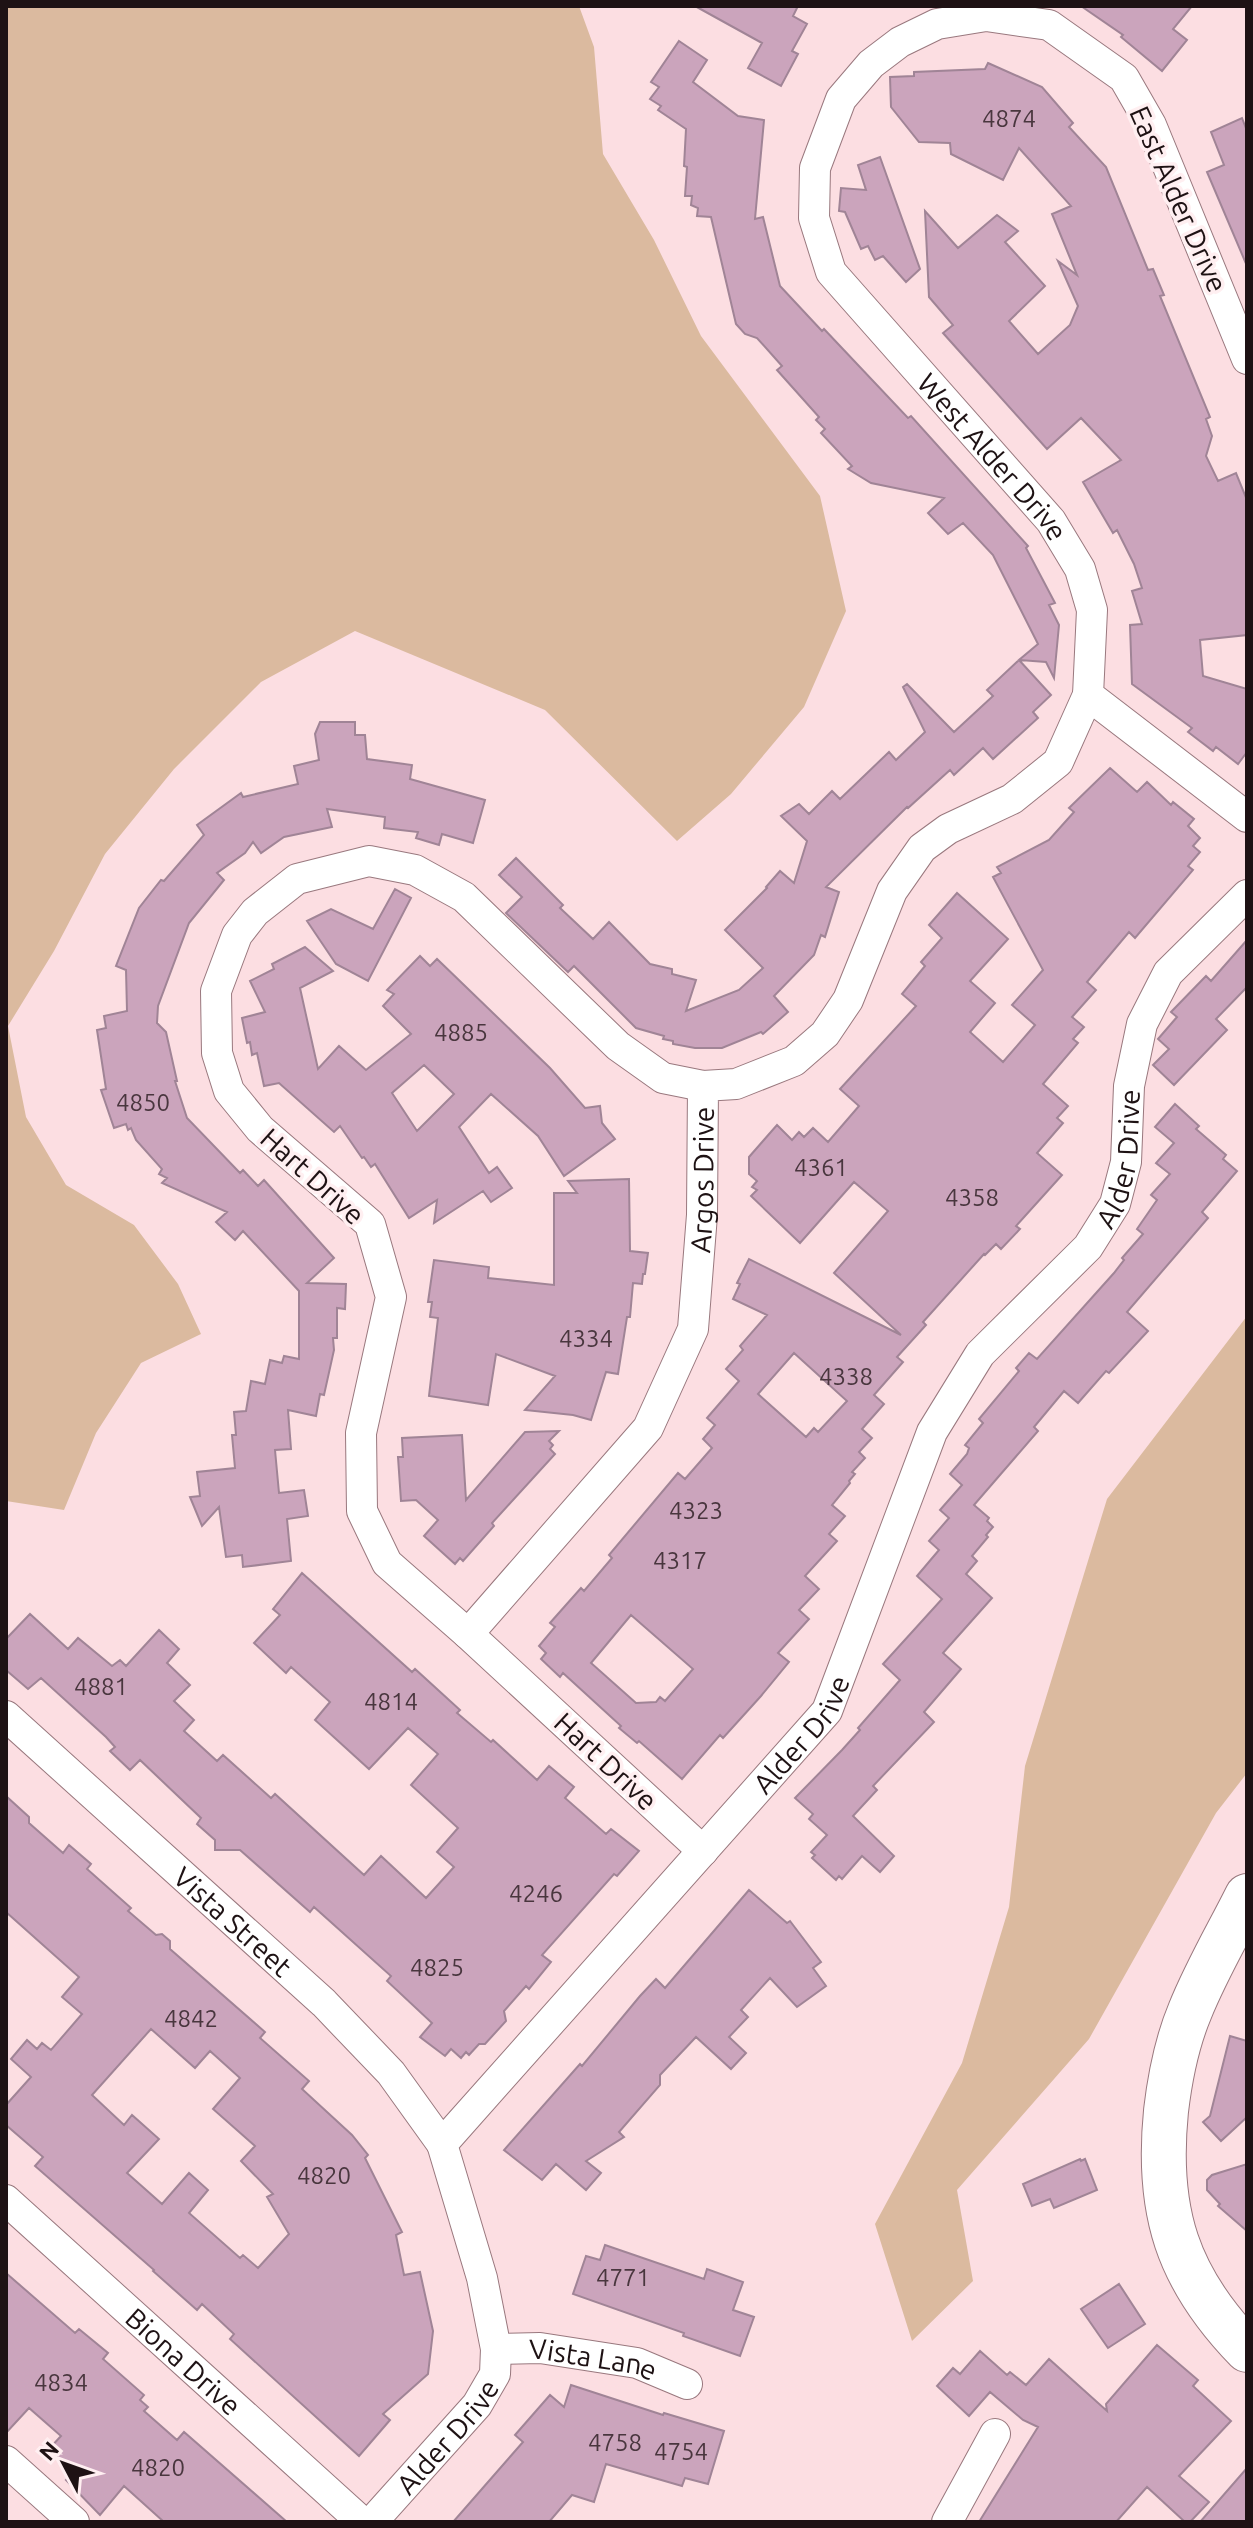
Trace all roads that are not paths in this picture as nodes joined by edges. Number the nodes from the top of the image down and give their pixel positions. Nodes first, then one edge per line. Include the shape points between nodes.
1 (871, 64) joint
2 (1247, 359) edge
3 (1088, 695) junction
4 (1247, 817) edge
5 (1247, 895) edge
6 (703, 1086) junction
7 (468, 1634) junction
8 (6, 1716) edge
9 (703, 1851) junction
10 (1247, 1896) edge
11 (442, 2144) junction
12 (6, 2200) edge
13 (496, 2349) junction
14 (1247, 2350) edge
15 (687, 2384) dead end
16 (995, 2434) dead end
17 (6, 2461) edge
18 (74, 2522) edge
19 (362, 2522) edge
20 (372, 2522) edge
21 (947, 2522) edge

1 - 2 street, East Alder Drive via 937,24 986,16 1049,25 1124,78 1151,125
1 - 3 street, West Alder Drive via 841,99 815,168 814,218 831,272 1051,521 1080,569 1092,610
3 - 4 street
3 - 6 street, Argos Drive via 1058,762 1012,799 948,829 922,848 892,891 848,1000 825,1034 794,1061 736,1084
5 - 9 street, Alder Drive via 1168,973 1142,1024 1129,1086 1126,1162 1115,1204 1088,1247 980,1354 932,1432 827,1711
6 - 7 street, Argos Drive via 702,1215 693,1329 648,1428
6 - 7 street, Hart Drive via 663,1078 618,1046 464,897 415,870 369,861 297,879 255,912 237,935 216,991 217,1053 229,1091 260,1129 370,1224 391,1297 361,1433 362,1511 387,1563
7 - 9 street, Hart Drive
8 - 11 street, Vista Street via 324,2003 391,2073
9 - 11 street, Alder Drive
10 - 14 main road via 1190,2011 1170,2079 1163,2139 1169,2221 1183,2261 1205,2302
11 - 13 street, Alder Drive via 482,2278
12 - 19 street, Biona Drive
13 - 15 street, Vista Lane via 540,2348 637,2363
13 - 20 street, Alder Drive via 495,2374 477,2405
16 - 21 street
17 - 18 street

